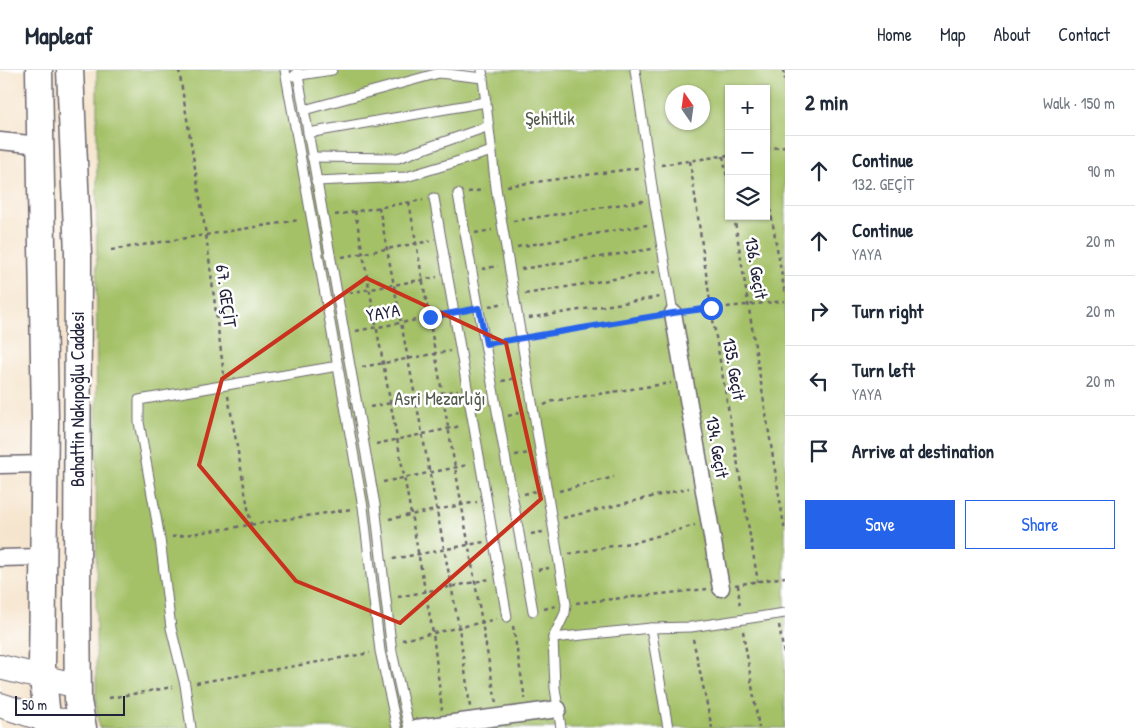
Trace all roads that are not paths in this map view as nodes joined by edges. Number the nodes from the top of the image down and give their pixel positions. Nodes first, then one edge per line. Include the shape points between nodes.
1 (39, 70) edge
2 (70, 70) edge
3 (332, 70) edge
4 (635, 70) edge
5 (298, 73) edge
6 (286, 74) edge
7 (483, 74) edge
8 (486, 102) junction
9 (304, 110) junction
10 (489, 126) junction
11 (308, 133) junction
12 (0, 141) edge
13 (40, 145) junction
14 (492, 152) junction
15 (312, 157) junction
16 (316, 181) junction
17 (458, 194) road end
18 (434, 198) road end
19 (673, 313) joint
20 (338, 366) junction
21 (0, 464) edge
22 (44, 464) junction
23 (43, 557) junction
24 (0, 558) edge
25 (721, 588) road end
26 (533, 611) road end
27 (781, 613) edge
28 (507, 617) road end
29 (651, 628) junction
30 (553, 638) junction
31 (0, 668) edge
32 (43, 678) junction
33 (78, 686) junction
34 (0, 705) edge
35 (558, 709) junction
36 (48, 724) edge
37 (82, 725) edge
38 (191, 728) edge
39 (397, 728) edge
40 (409, 728) edge
41 (416, 728) edge
42 (561, 728) edge
43 (668, 728) edge

1 - 13 main road, Bahattin Nakıpoğlu Caddesi
2 - 33 main road, Bahattin Nakıpoğlu Caddesi via 78,254
3 - 5 lane
4 - 19 lane
5 - 6 lane
5 - 9 lane
6 - 20 lane
7 - 8 lane
7 - 9 lane via 439,73
8 - 10 lane
8 - 11 lane
9 - 11 lane
10 - 14 lane
10 - 15 lane via 398,158
11 - 15 lane
12 - 13 street
13 - 22 main road, Bahattin Nakıpoğlu Caddesi
14 - 16 lane via 406,177
14 - 30 lane via 566,604
15 - 16 lane
16 - 40 lane via 372,484 392,652
17 - 26 lane
18 - 28 lane
19 - 25 street, 134. Geçit
20 - 38 lane via 139,400 139,422 160,539 170,628 185,685
20 - 39 lane via 363,507 380,651
21 - 22 street
22 - 23 main road, Bahattin Nakıpoğlu Caddesi
23 - 24 street
23 - 32 main road, Bahattin Nakıpoğlu Caddesi
27 - 29 lane via 691,627
29 - 30 lane
29 - 43 lane
30 - 35 lane via 554,688
31 - 32 main road
32 - 33 main road
32 - 36 main road, Bahattin Nakıpoğlu Caddesi
33 - 37 main road, Bahattin Nakıpoğlu Caddesi
34 - 36 main road
35 - 41 street
35 - 42 lane
36 - 37 main road

